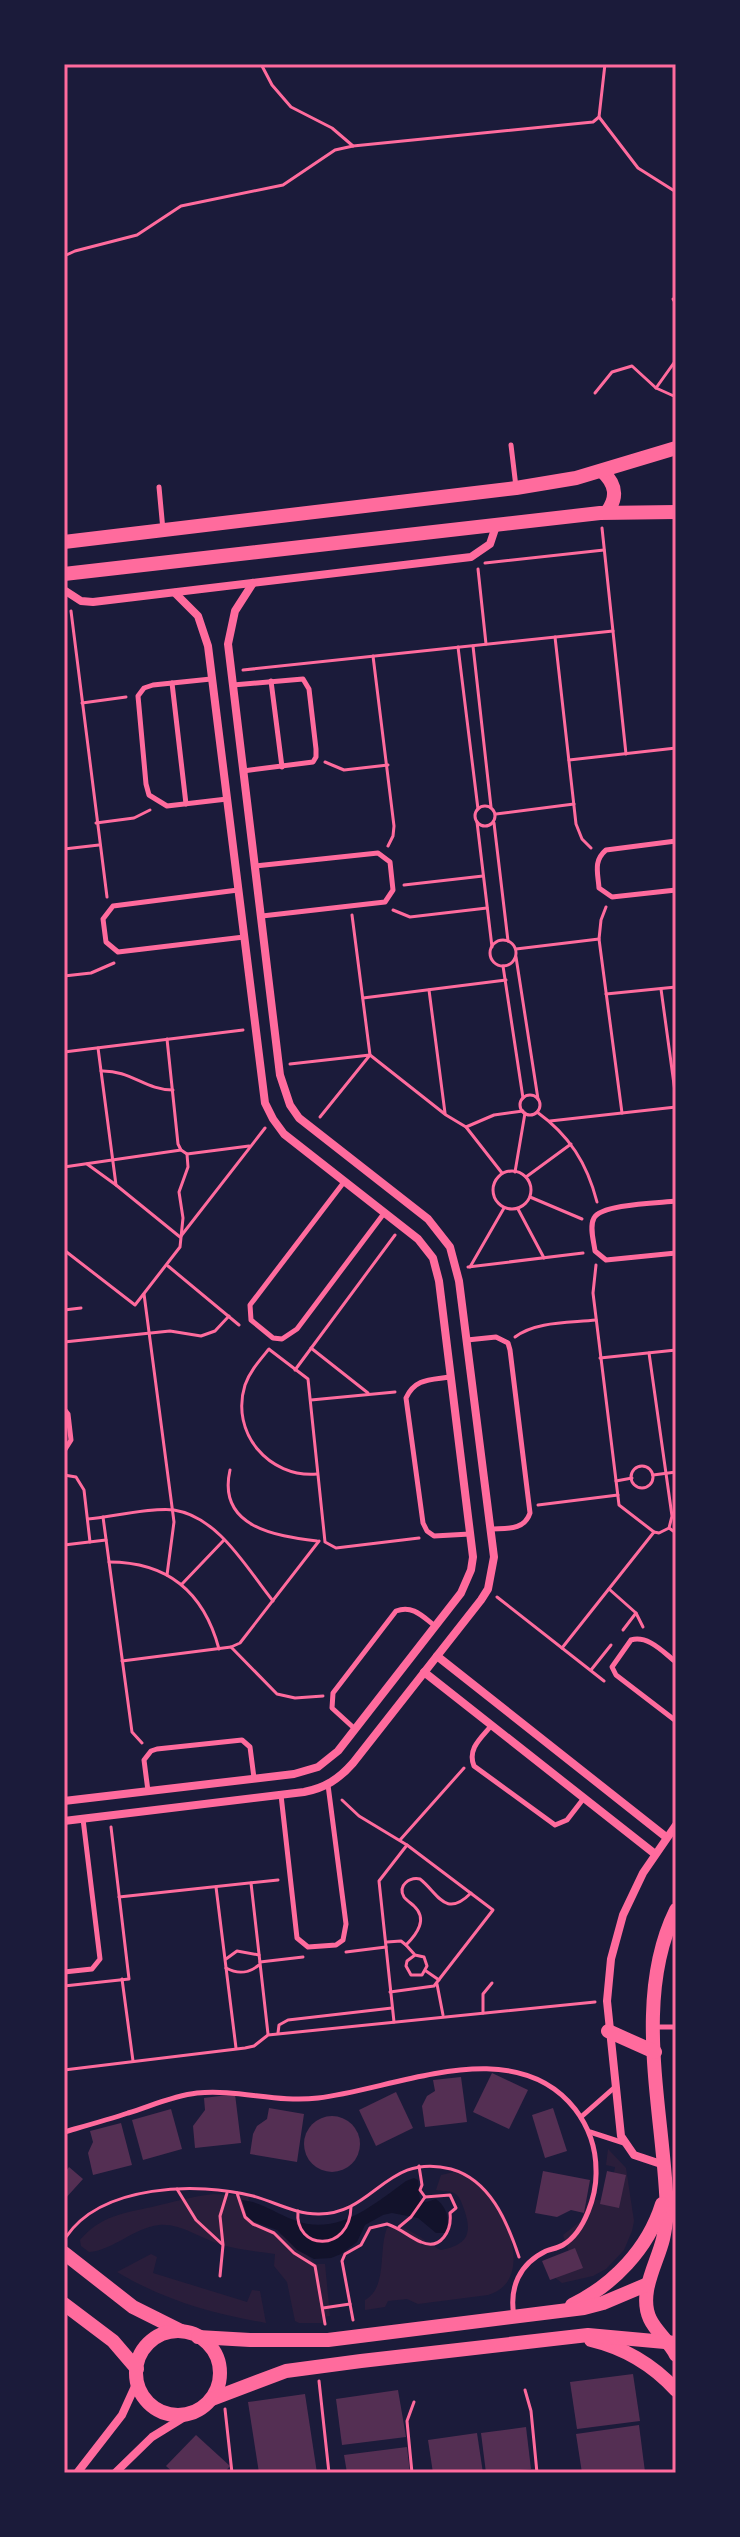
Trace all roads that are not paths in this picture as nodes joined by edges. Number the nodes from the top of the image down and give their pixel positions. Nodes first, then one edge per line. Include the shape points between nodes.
1 (511, 445) dead end
2 (676, 448) edge
3 (602, 471) junction
4 (159, 487) dead end
5 (516, 488) junction
6 (604, 512) junction
7 (676, 512) edge
8 (497, 523) junction
9 (163, 530) junction
10 (64, 542) edge
11 (64, 574) edge
12 (253, 583) junction
13 (66, 593) edge
14 (175, 593) junction
15 (212, 678) junction
16 (271, 681) junction
17 (172, 683) junction
18 (233, 685) junction
19 (282, 767) junction
20 (243, 771) junction
21 (227, 799) junction
22 (186, 804) junction
23 (251, 835) junction
24 (231, 837) junction
25 (676, 841) edge
26 (255, 866) junction
27 (238, 890) junction
28 (676, 890) edge
29 (261, 916) junction
30 (244, 937) junction
31 (345, 1181) junction
32 (398, 1196) junction
33 (676, 1201) edge
34 (385, 1212) junction
35 (676, 1253) edge
36 (467, 1340) junction
37 (451, 1377) junction
38 (64, 1409) edge
39 (478, 1429) junction
40 (458, 1431) junction
41 (64, 1451) edge
42 (491, 1529) junction
43 (470, 1534) junction
44 (435, 1626) junction
45 (437, 1656) junction
46 (676, 1662) edge
47 (424, 1672) junction
48 (676, 1721) edge
49 (492, 1725) junction
50 (355, 1729) junction
51 (255, 1779) junction
52 (331, 1784) junction
53 (148, 1791) junction
54 (281, 1795) junction
55 (584, 1798) junction
56 (64, 1801) edge
57 (83, 1819) junction
58 (64, 1821) edge
59 (676, 1825) edge
60 (666, 1837) junction
61 (655, 1854) junction
62 (676, 1910) edge
63 (64, 1972) edge
64 (653, 2027) junction
65 (676, 2027) edge
66 (608, 2031) junction
67 (655, 2052) junction
68 (615, 2087) junction
69 (581, 2117) junction
70 (64, 2132) edge
71 (589, 2132) junction
72 (624, 2143) junction
73 (664, 2165) junction
74 (666, 2188) junction
75 (676, 2203) edge
76 (64, 2253) edge
77 (648, 2284) junction
78 (64, 2304) edge
79 (561, 2311) junction
80 (514, 2317) junction
81 (181, 2332) junction
82 (198, 2337) junction
83 (566, 2338) junction
84 (672, 2342) edge
85 (676, 2355) edge
86 (137, 2375) junction
87 (676, 2390) edge
88 (218, 2396) junction
89 (191, 2413) junction
90 (77, 2473) edge
91 (115, 2473) edge

1 - 5 lane
2 - 3 street
3 - 5 street
3 - 6 street via 615,495
4 - 9 lane
5 - 9 street
6 - 7 street
6 - 8 street
8 - 11 street
8 - 12 street via 490,544 471,557
9 - 10 street
12 - 14 street
12 - 18 street via 230,627
13 - 14 street via 93,602
14 - 15 street via 205,631
15 - 17 lane
15 - 21 street
16 - 18 lane
16 - 19 lane
16 - 19 lane via 296,678 307,683 316,757
17 - 22 lane
17 - 22 lane via 144,688 138,696 146,784 156,801
18 - 20 street
19 - 20 lane
20 - 23 street
21 - 22 lane
21 - 24 street
23 - 24 street
23 - 26 street
24 - 27 street
25 - 28 lane via 614,848 596,863 599,888 612,897
26 - 29 street
26 - 29 lane via 378,853 390,862 393,886 385,902
27 - 30 street
27 - 30 lane via 113,906 103,919 106,942 118,952
29 - 32 street via 278,1065 290,1105 311,1128
30 - 31 street via 263,1094 273,1119 284,1134
31 - 34 street
31 - 34 lane via 250,1305 251,1320 273,1338 291,1336
32 - 34 street
32 - 36 street via 450,1247
33 - 35 lane via 600,1211 592,1223 597,1254 613,1260
34 - 37 street via 427,1247 438,1269
36 - 39 street
36 - 42 lane via 496,1337 508,1343 530,1513 524,1524
37 - 40 street
37 - 43 lane via 422,1381 406,1398 423,1523 434,1536
38 - 41 lane via 71,1440
39 - 40 street
39 - 42 street
40 - 43 street
42 - 45 street via 494,1557 488,1589
43 - 44 street via 473,1557 467,1582
44 - 50 street
44 - 50 lane via 415,1610 396,1611 333,1693 332,1708
45 - 47 street
45 - 60 street
46 - 48 lane via 636,1637 614,1662 613,1671
47 - 49 street
47 - 52 street
49 - 55 street
49 - 55 lane via 473,1748 474,1766 555,1825 567,1820
50 - 51 street via 318,1767
51 - 53 street
51 - 53 lane via 250,1747 242,1740 151,1751 144,1760
52 - 54 street
52 - 54 lane via 346,1924 343,1940 336,1945 308,1947 296,1930
53 - 56 street
54 - 57 street
55 - 61 street
57 - 58 street
57 - 63 lane via 100,1959 92,1969
59 - 60 street
60 - 61 street
61 - 66 street via 623,1915 611,1959
62 - 64 street via 660,1954
64 - 65 lane
64 - 67 street
66 - 67 street
66 - 68 street
67 - 73 street
68 - 69 lane
68 - 72 street
69 - 70 lane via 547,2084 502,2069 421,2076 312,2099 197,2093
69 - 71 lane
71 - 72 lane
71 - 80 lane via 596,2172 588,2211 564,2245 543,2252 523,2269 513,2292
72 - 73 street via 640,2159
73 - 74 street
74 - 75 street
74 - 77 street via 663,2238
74 - 79 street via 659,2214 629,2262 609,2282
76 - 81 street via 141,2312
77 - 79 street via 603,2303
77 - 84 street via 649,2318
78 - 86 street via 113,2341
79 - 80 street
80 - 82 street via 328,2340
81 - 82 street
81 - 86 street via 168,2333 147,2346
82 - 88 street via 220,2364
83 - 84 street
83 - 87 street via 618,2348 663,2375
83 - 88 street via 286,2371
84 - 85 street
86 - 89 street via 151,2405 177,2415
86 - 90 street via 122,2415
88 - 89 street
89 - 91 street via 152,2437

